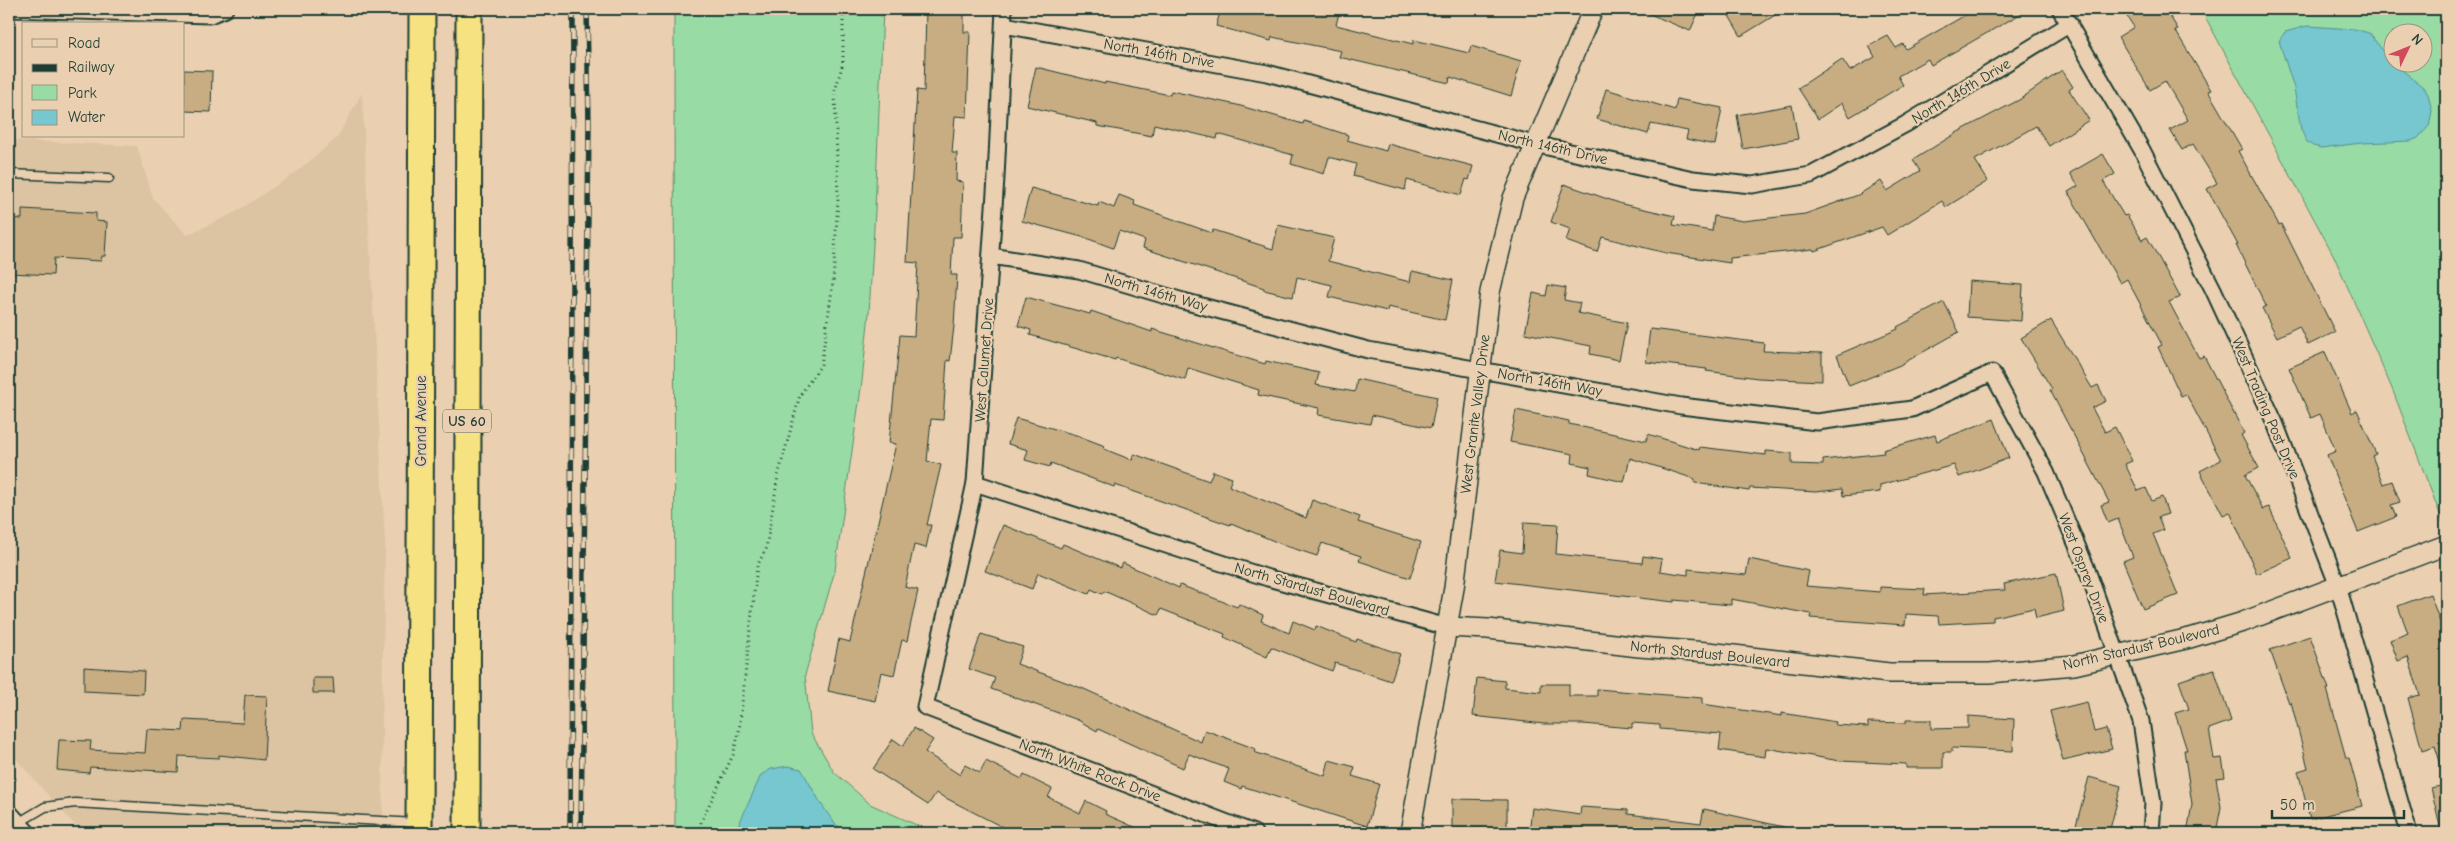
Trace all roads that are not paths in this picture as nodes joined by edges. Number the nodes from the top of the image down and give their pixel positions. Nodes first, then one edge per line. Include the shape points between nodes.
1 (9, 9) edge
2 (422, 9) edge
3 (469, 9) edge
4 (1004, 9) edge
5 (1593, 9) edge
6 (2060, 9) edge
7 (225, 10) edge
8 (2070, 24) junction
9 (1004, 25) junction
10 (1534, 144) junction
11 (9, 174) edge
12 (109, 178) dead end
13 (991, 256) junction
14 (1480, 369) junction
15 (1992, 372) joint
16 (975, 483) junction
17 (2446, 544) edge
18 (2338, 586) junction
19 (1447, 627) junction
20 (2118, 655) junction
21 (925, 706) joint
22 (18, 823) edge
23 (419, 828) edge
24 (467, 833) edge
25 (1254, 833) edge
26 (1410, 833) edge
27 (2151, 833) edge
28 (2409, 833) edge

1 - 7 street via 210,15
2 - 23 highway, Grand Avenue / US 60
3 - 24 highway, US 60
4 - 9 street, West Calumet Drive
5 - 10 street, West Granite Valley Drive
6 - 8 street, West Trading Post Drive
8 - 10 street, North 146th Drive via 1906,124 1811,175 1780,182 1752,185 1693,179
8 - 18 street, West Trading Post Drive via 2142,150 2212,289 2275,423
9 - 10 street, North 146th Drive via 1267,73
9 - 13 street, West Calumet Drive
10 - 14 street, West Granite Valley Drive via 1512,198 1490,292
11 - 12 lane
13 - 14 street, North 146th Way via 1079,270 1368,350
13 - 16 street, West Calumet Drive
14 - 15 street, North 146th Way via 1681,406 1817,422 1912,409
14 - 19 street, West Granite Valley Drive
15 - 20 street, West Osprey Drive via 2046,472 2086,566
16 - 19 street, North Stardust Boulevard via 1268,578
16 - 21 street, West Calumet Drive
17 - 18 street, North Stardust Boulevard
18 - 20 street, North Stardust Boulevard via 2243,622
18 - 28 street, West Trading Post Drive
19 - 20 street, North Stardust Boulevard via 1889,672 1990,673 2074,665
19 - 26 street, West Granite Valley Drive
20 - 27 street, West Osprey Drive via 2141,721 2153,803
21 - 25 street, North White Rock Drive
22 - 23 lane via 46,807 75,803

